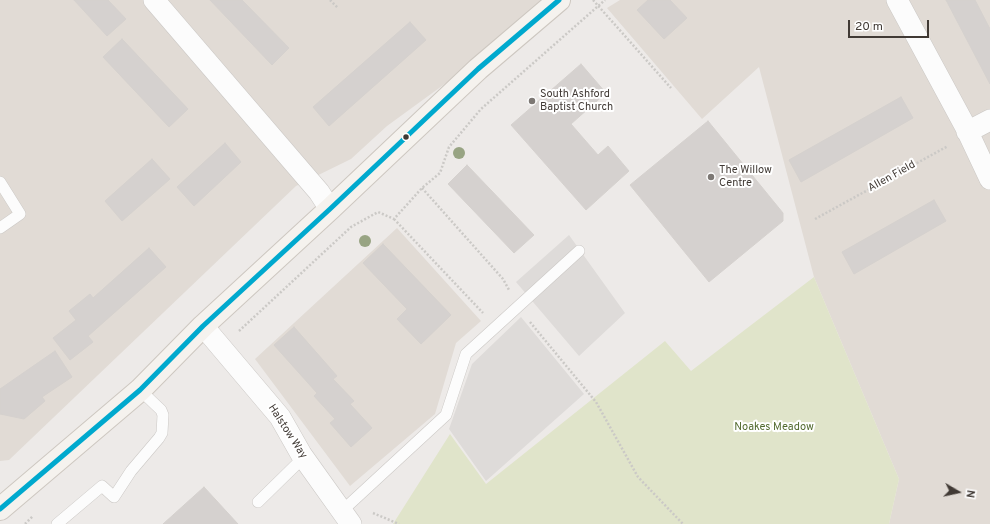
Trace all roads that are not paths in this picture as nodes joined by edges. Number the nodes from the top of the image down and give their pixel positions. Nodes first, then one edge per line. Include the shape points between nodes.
1 (154, 0) edge
2 (559, 0) edge
3 (897, 0) edge
4 (990, 120) edge
5 (968, 133) junction
6 (990, 179) edge
7 (0, 182) edge
8 (330, 209) junction
9 (0, 228) edge
10 (580, 251) dead end
11 (203, 326) junction
12 (140, 390) junction
13 (304, 457) junction
14 (258, 502) dead end
15 (0, 509) edge
16 (347, 518) edge
17 (57, 524) edge

1 - 8 street via 319,192
2 - 8 main road via 478,69
3 - 5 street
4 - 5 street
5 - 6 street
7 - 9 lane via 20,214
8 - 11 main road
10 - 16 lane via 466,354 446,415 359,497
11 - 12 main road
11 - 13 street, Halstow Way via 280,417
12 - 15 main road
12 - 17 lane via 163,415 162,433 159,438 131,471 114,497 102,486
13 - 14 lane
13 - 16 street, Halstow Way

